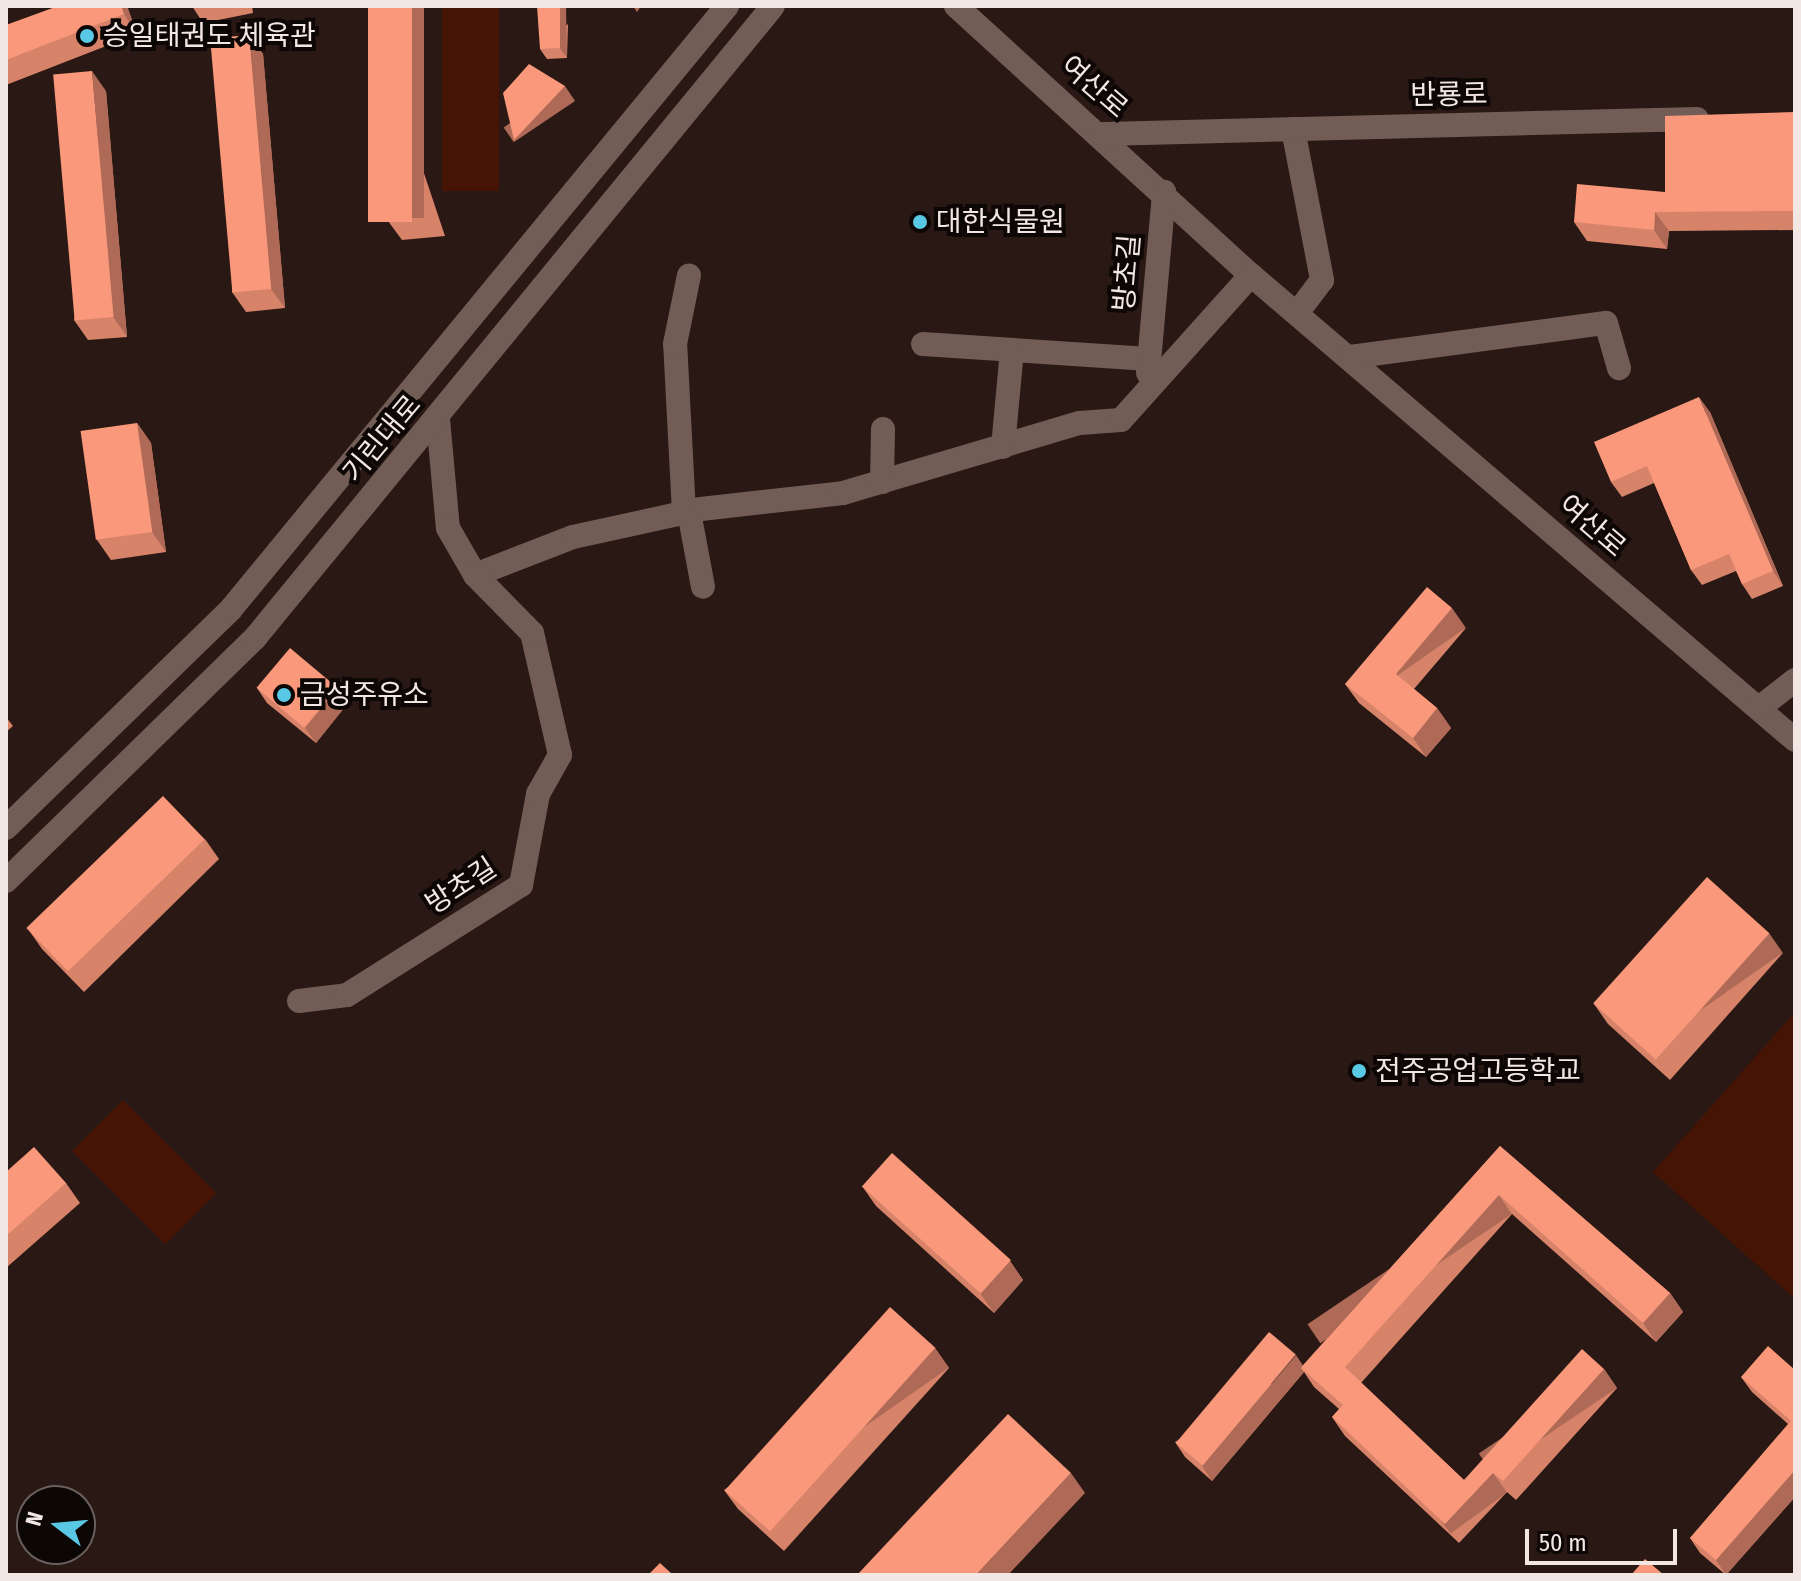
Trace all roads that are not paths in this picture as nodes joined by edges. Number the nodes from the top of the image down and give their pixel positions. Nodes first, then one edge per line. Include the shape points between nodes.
1 (727, 6) edge
2 (773, 6) edge
3 (956, 6) edge
4 (1717, 119) edge
5 (1293, 129) junction
6 (1104, 134) junction
7 (1164, 192) junction
8 (689, 275) dead end
9 (1251, 275) junction
10 (1299, 310) junction
11 (923, 344) dead end
12 (1012, 350) junction
13 (1350, 357) junction
14 (1149, 359) junction
15 (1619, 368) dead end
16 (1147, 391) junction
17 (438, 419) junction
18 (883, 429) dead end
19 (1003, 447) junction
20 (882, 482) junction
21 (686, 512) junction
22 (475, 575) junction
23 (703, 587) dead end
24 (1795, 680) edge
25 (1759, 708) junction
26 (1795, 740) edge
27 (6, 828) edge
28 (6, 881) edge
29 (299, 1001) dead end

1 - 27 street, 기린대로 via 231,609
2 - 17 street, 기린대로
3 - 6 street, 여산로
4 - 5 street, 반룡로
5 - 6 street, 반룡로
5 - 10 street via 1322,280
6 - 7 street, 여산로
7 - 9 street, 여산로
7 - 14 street, 방초길
8 - 21 street via 675,344
9 - 10 street, 여산로
9 - 16 street
10 - 13 street, 여산로
11 - 12 street
12 - 14 street
12 - 19 street
13 - 15 street via 1606,323
13 - 25 street, 여산로
14 - 16 street, 방초길
16 - 19 street via 1121,420 1080,423
17 - 22 street, 방초길 via 448,528
17 - 28 street, 기린대로 via 255,638
18 - 20 street
19 - 20 street
20 - 21 street
21 - 22 street via 573,537
21 - 23 street
22 - 29 street, 방초길 via 532,633 560,755 538,794 521,885 347,995
24 - 25 street
25 - 26 street, 여산로

